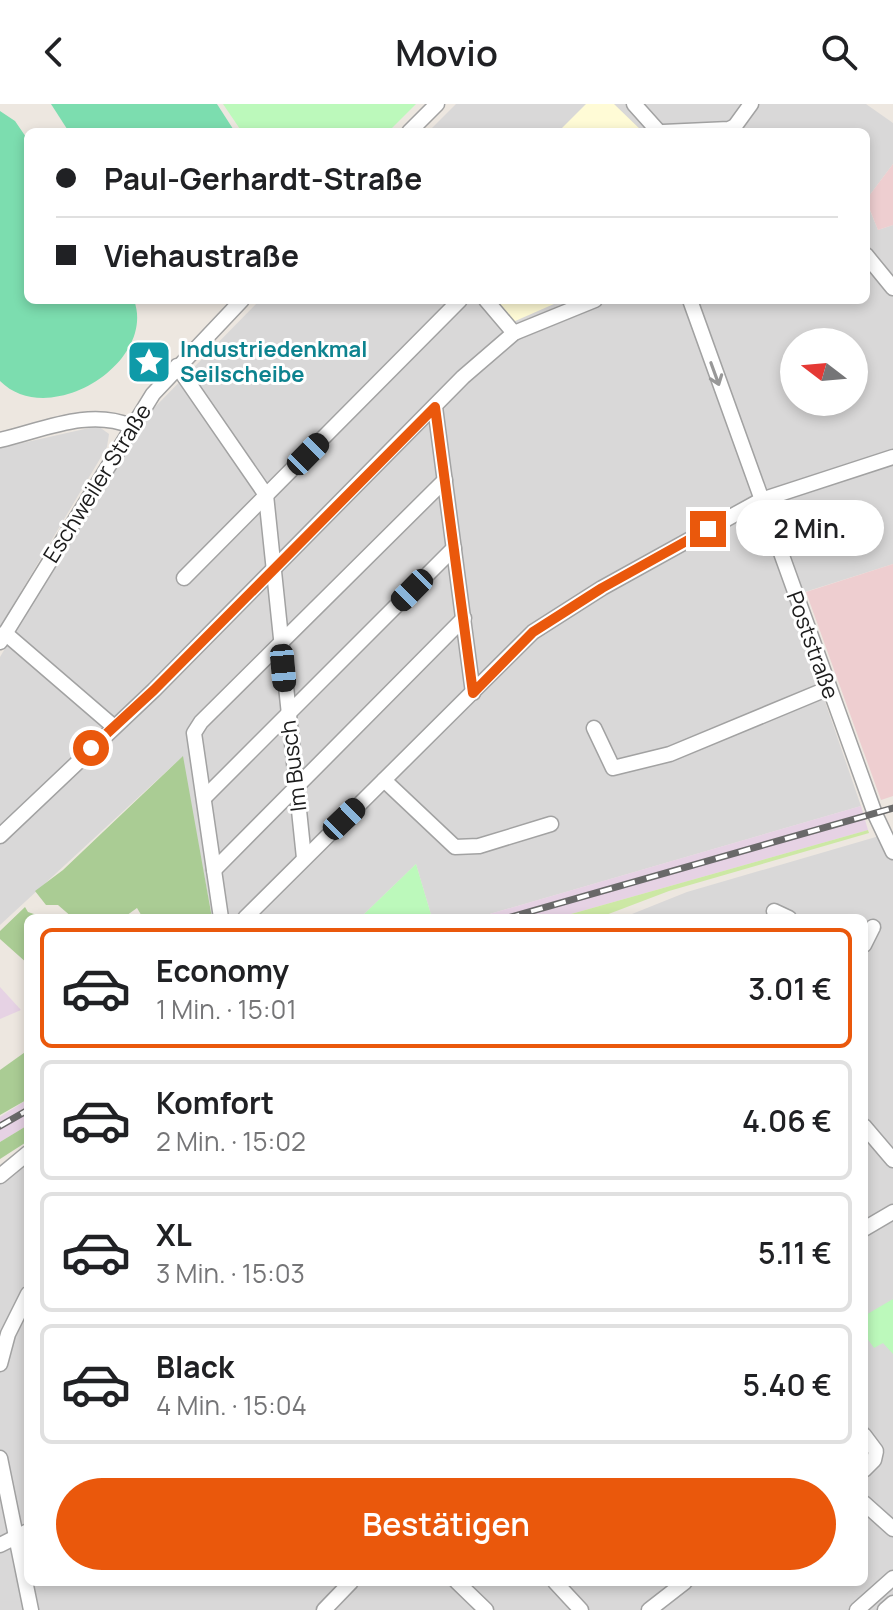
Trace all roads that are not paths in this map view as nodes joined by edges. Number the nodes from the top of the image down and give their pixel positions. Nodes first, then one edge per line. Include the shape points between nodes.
1 (437, 104) edge
2 (634, 104) edge
3 (751, 104) edge
4 (413, 128) edge
5 (657, 128) edge
6 (731, 128) edge
7 (870, 260) edge
8 (893, 288) edge
9 (238, 304) edge
10 (456, 304) edge
11 (489, 304) edge
12 (585, 304) edge
13 (691, 304) edge
14 (514, 333) junction
15 (177, 366) junction
16 (435, 407) junction
17 (131, 426) junction
18 (0, 440) edge
19 (893, 457) edge
20 (445, 480) junction
21 (266, 495) junction
22 (761, 500) junction
23 (454, 548) junction
24 (274, 568) junction
25 (184, 578) dead end
26 (464, 618) junction
27 (3, 638) edge
28 (281, 644) junction
29 (829, 688) junction
30 (473, 693) junction
31 (287, 717) junction
32 (113, 726) junction
33 (594, 728) dead end
34 (384, 780) junction
35 (295, 788) junction
36 (205, 797) junction
37 (551, 824) dead end
38 (0, 836) edge
39 (893, 852) edge
40 (304, 858) junction
41 (214, 870) junction
42 (774, 911) dead end
43 (220, 914) edge
44 (249, 914) edge
45 (780, 914) edge
46 (873, 927) dead end
47 (868, 937) edge
48 (868, 1131) edge
49 (24, 1156) edge
50 (893, 1160) edge
51 (0, 1176) edge
52 (893, 1212) edge
53 (868, 1227) edge
54 (24, 1302) edge
55 (0, 1364) edge
56 (868, 1440) edge
57 (0, 1458) edge
58 (868, 1466) edge
59 (868, 1507) edge
60 (893, 1529) edge
61 (22, 1534) edge
62 (0, 1545) edge
63 (893, 1578) edge
64 (28, 1586) edge
65 (348, 1586) edge
66 (461, 1586) edge
67 (563, 1586) edge
68 (680, 1586) edge
69 (893, 1603) edge
70 (333, 1607) edge
71 (31, 1610) edge
72 (486, 1610) edge
73 (581, 1610) edge
74 (649, 1610) edge
75 (857, 1610) edge
76 (885, 1610) edge

1 - 4 street
2 - 5 street
3 - 6 street
7 - 8 street
9 - 15 street, Eschweiler Straße
10 - 21 street
11 - 14 street
12 - 14 street
13 -> 22 street, Poststraße
14 - 16 street
15 - 17 street, Eschweiler Straße
15 - 21 street, Im Busch
16 - 20 street
16 - 24 street
17 - 18 street via 94,417
17 - 27 street, Eschweiler Straße
19 - 22 street
20 - 23 street
20 - 28 street
21 - 24 street, Im Busch
21 - 25 street
22 - 29 street, Poststraße
22 - 30 street via 533,632
23 - 26 street
23 - 31 street
24 - 28 street, Im Busch
24 - 32 street
26 - 30 street
26 - 35 street
27 - 32 street
28 - 31 street, Im Busch
28 - 36 street via 194,733
29 - 33 street via 670,754 613,768
29 - 39 street, Poststraße
30 - 34 street
31 - 35 street, Im Busch
31 - 36 street
32 - 38 street
34 - 37 street via 455,847 479,846
34 - 40 street
35 - 40 street, Im Busch
35 - 41 street
36 - 41 street
40 - 44 street
41 - 43 street
42 - 45 street
46 - 47 street
48 - 50 street
49 - 51 street
52 - 53 street
54 - 55 street
56 - 58 street via 876,1451
57 - 61 street
59 - 60 street
61 - 62 street
63 - 75 street
64 - 71 street
65 - 70 street
66 - 72 street
67 - 73 street
68 - 74 street
69 - 76 street

